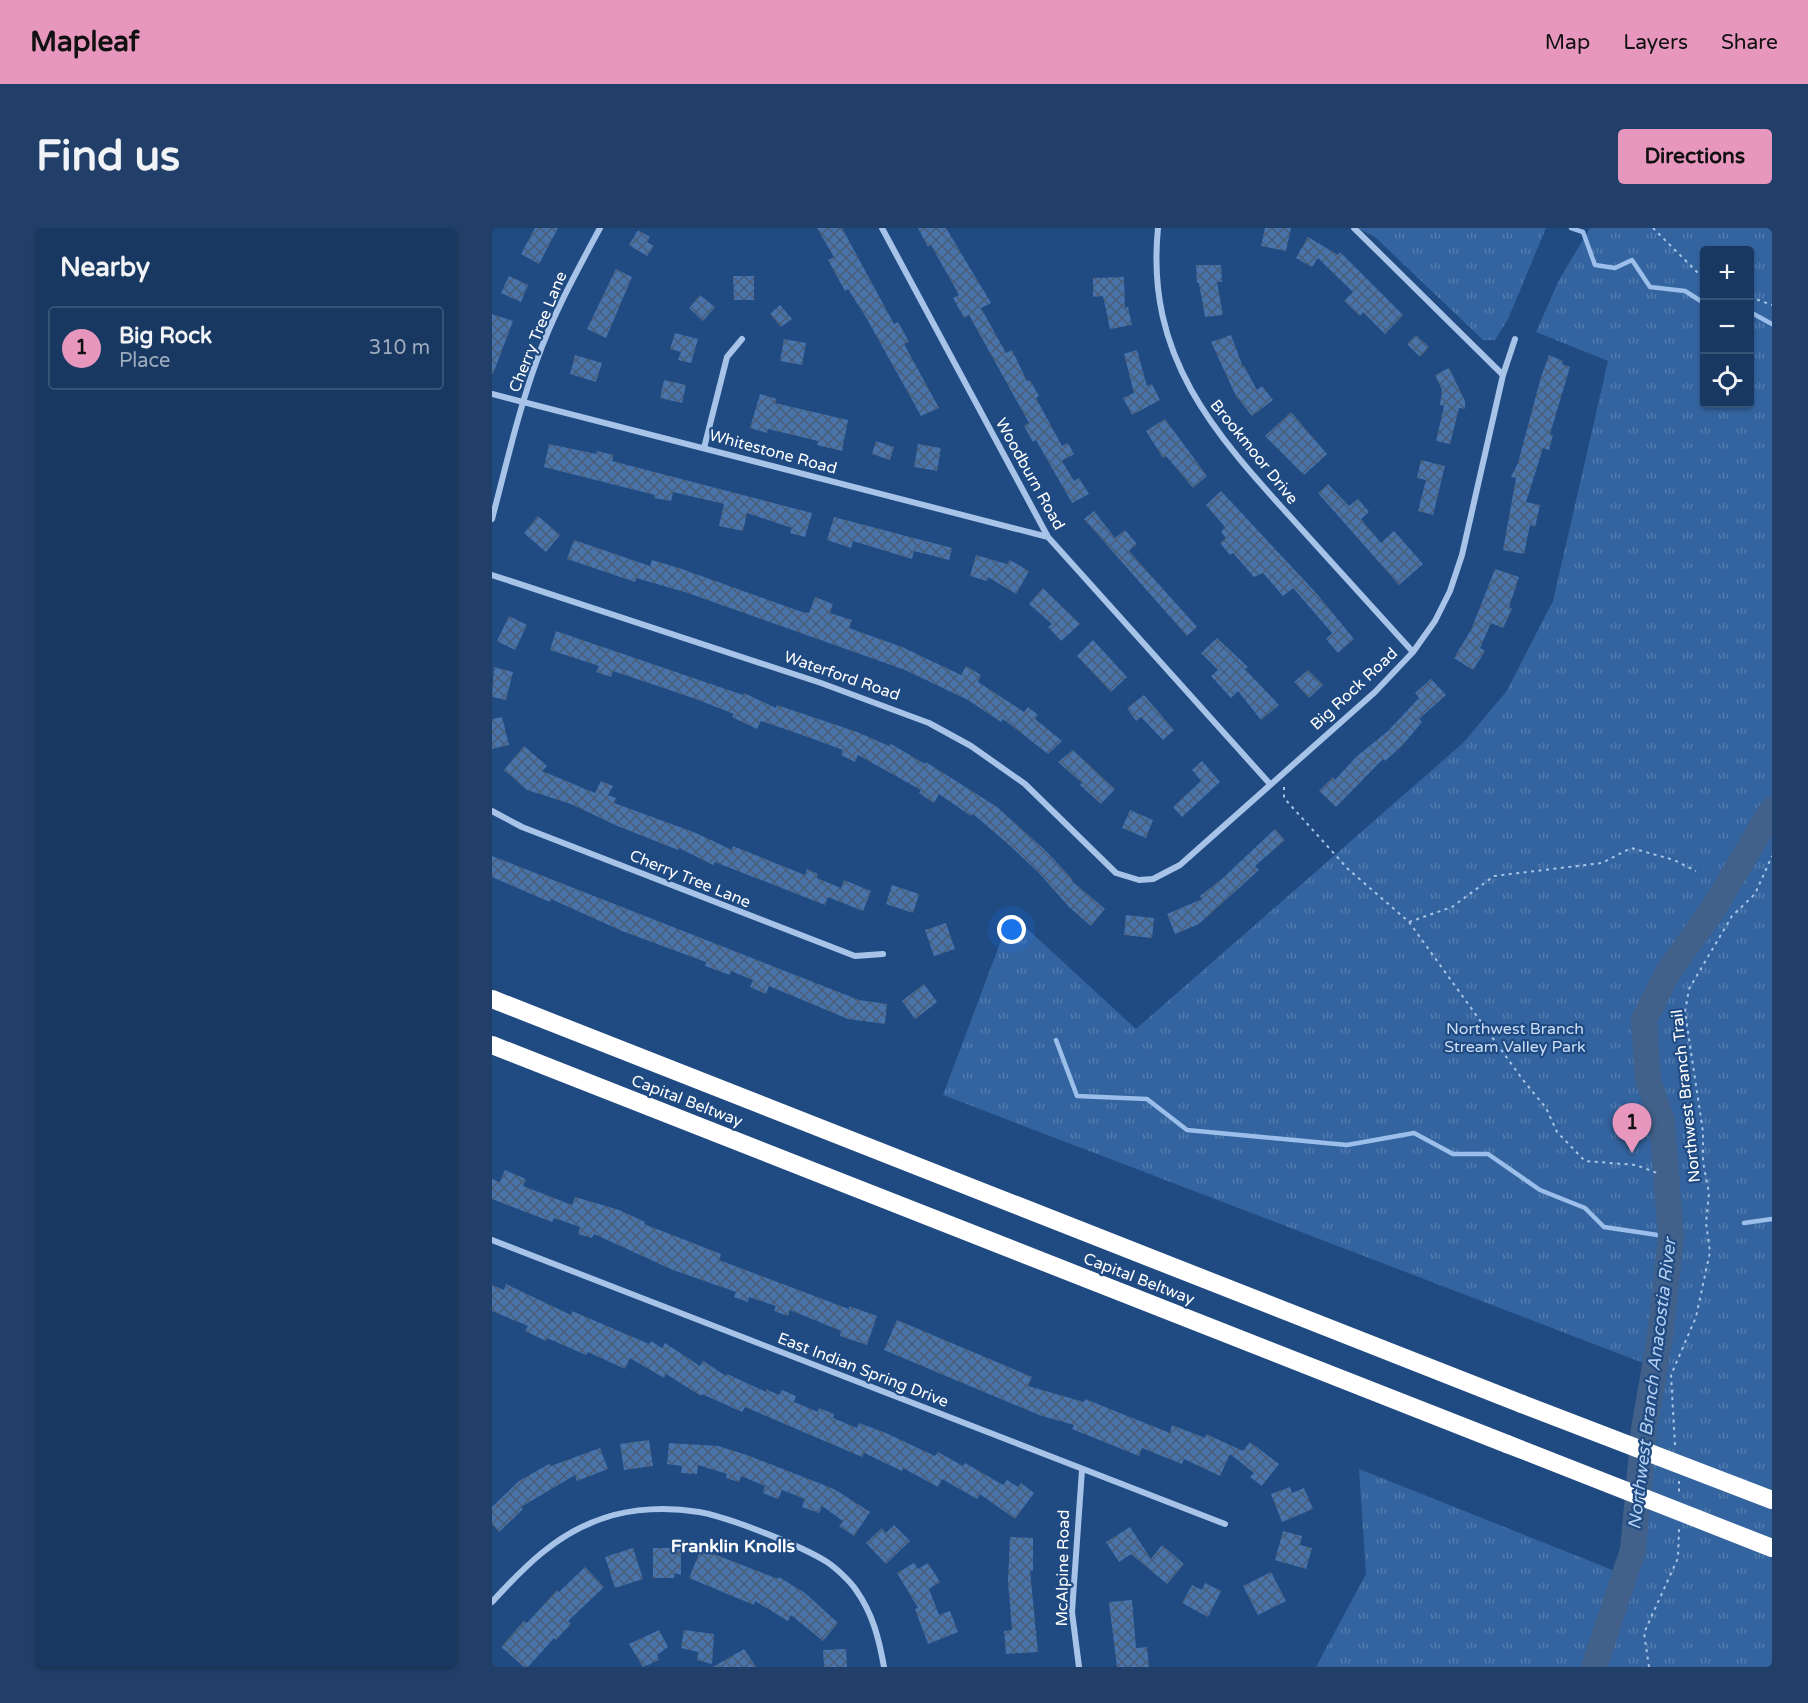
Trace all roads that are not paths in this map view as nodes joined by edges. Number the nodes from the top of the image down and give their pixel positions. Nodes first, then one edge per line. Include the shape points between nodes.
1 (600, 228) edge
2 (882, 228) edge
3 (1158, 228) edge
4 (1354, 228) edge
5 (742, 339) dead end
6 (1515, 339) dead end
7 (1503, 375) junction
8 (492, 394) edge
9 (523, 402) junction
10 (704, 448) junction
11 (492, 519) edge
12 (1048, 537) junction
13 (492, 575) edge
14 (1413, 652) junction
15 (1270, 784) junction
16 (492, 811) edge
17 (1139, 880) joint
18 (883, 954) dead end
19 (492, 999) edge
20 (492, 1045) edge
21 (492, 1051) edge
22 (537, 1063) junction
23 (492, 1240) edge
24 (1082, 1470) junction
25 (1772, 1500) edge
26 (1225, 1524) dead end
27 (1772, 1548) edge
28 (492, 1602) edge
29 (884, 1667) edge
30 (1079, 1667) edge

1 - 9 street, Cherry Tree Lane via 559,305
2 - 12 street, Woodburn Road
3 - 14 street, Brookmoor Drive via 1157,282 1166,328 1182,376 1196,402 1245,467
4 - 7 street
5 - 10 street via 728,357
6 - 7 street, Big Rock Road
7 - 14 street, Big Rock Road via 1456,573 1435,621
8 - 9 street, Whitestone Road
9 - 10 street, Whitestone Road
9 - 11 street, Cherry Tree Lane
10 - 12 street, Whitestone Road
12 - 15 street, Woodburn Road
13 - 17 street, Waterford Road via 821,682 928,723 971,746 1025,784 1105,864 1116,873
14 - 15 street, Big Rock Road via 1375,692
15 - 17 street, Big Rock Road via 1180,865 1154,879
16 - 18 street, Cherry Tree Lane via 522,827 855,956
19 - 25 highway, Capital Beltway, bridge
20 - 22 highway, Capital Beltway
21 - 22 highway
22 - 27 highway, Capital Beltway, bridge
23 - 24 street, East Indian Spring Drive
24 - 26 street, East Indian Spring Drive
24 - 30 street, McAlpine Road via 1072,1612
28 - 29 street via 552,1543 603,1518 634,1510 701,1512 772,1536 827,1562 856,1589 876,1626

